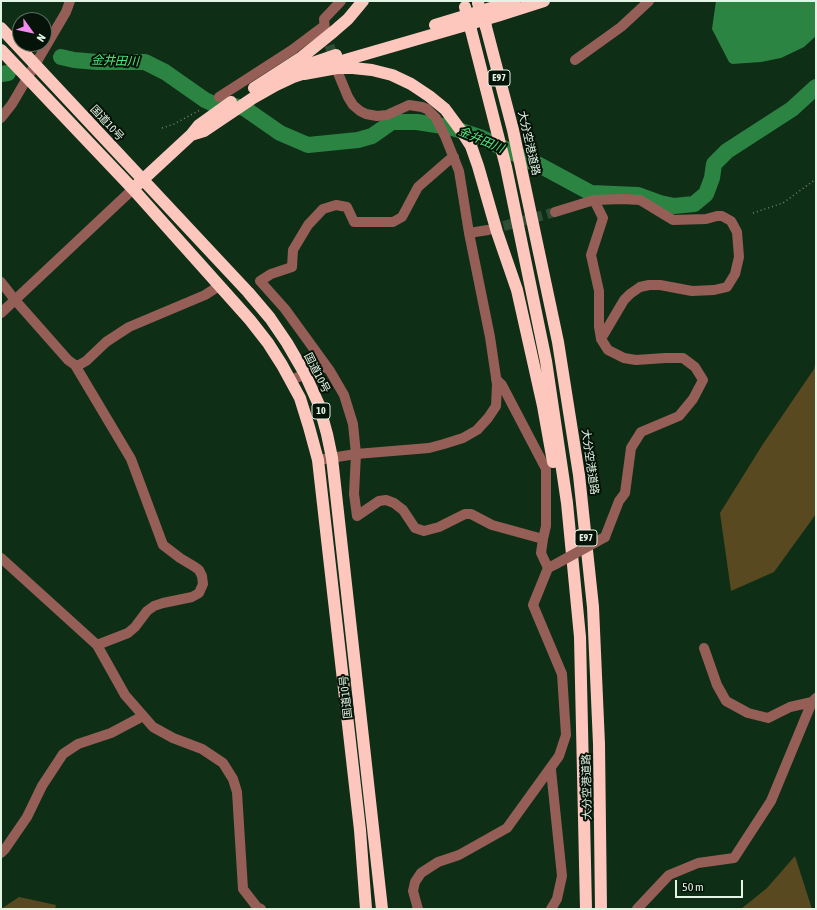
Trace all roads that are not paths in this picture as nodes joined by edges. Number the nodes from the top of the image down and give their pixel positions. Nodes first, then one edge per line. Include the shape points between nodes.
1 (70, 1) edge
2 (341, 1) edge
3 (363, 1) edge
4 (514, 1) edge
5 (544, 1) edge
6 (649, 1) edge
7 (480, 2) edge
8 (464, 4) edge
9 (1, 28) edge
10 (1, 50) edge
11 (575, 60) dead end
12 (35, 65) junction
13 (338, 73) tunnel mouth
14 (304, 74) junction
15 (28, 78) junction
16 (266, 81) junction
17 (247, 96) junction
18 (219, 97) dead end
19 (1, 118) edge
20 (190, 135) junction
21 (454, 157) junction
22 (142, 180) junction
23 (133, 189) junction
24 (594, 200) junction
25 (555, 212) tunnel mouth
26 (488, 230) tunnel mouth
27 (469, 233) junction
28 (1, 282) edge
29 (219, 286) junction
30 (15, 300) junction
31 (1, 313) edge
32 (601, 339) junction
33 (75, 365) junction
34 (326, 367) junction
35 (305, 374) junction
36 (496, 379) junction
37 (290, 380) junction
38 (356, 454) junction
39 (332, 458) junction
40 (318, 460) junction
41 (543, 539) junction
42 (1, 558) edge
43 (552, 566) junction
44 (580, 637) junction
45 (97, 645) junction
46 (704, 648) dead end
47 (814, 700) edge
48 (143, 716) junction
49 (551, 770) junction
50 (1, 853) edge
51 (261, 909) edge
52 (366, 909) edge
53 (382, 909) edge
54 (418, 909) edge
55 (551, 909) edge
56 (586, 909) edge
57 (601, 909) edge
58 (638, 909) edge

1 - 12 street
2 - 18 street via 324,19 324,28
3 - 16 highway via 334,32
4 - 16 highway via 309,63
5 - 14 highway via 336,62
6 - 11 street via 621,27
7 - 57 highway, 大分空港道路 / E97, bridge via 489,25 558,342 579,475 594,607
8 - 44 highway, 大分空港道路 / E97, bridge via 506,167 546,361 567,503
9 - 12 highway, 国道10号 / 10
10 - 15 highway, 国道10号 / 10
12 - 15 street
12 - 22 highway, 国道10号 / 10
13 - 21 street via 353,105 366,114 387,115 413,105 427,109 436,118
14 - 17 highway
14 - 44 highway via 353,68 392,75 412,84 445,109 471,146 519,298 543,406
15 - 19 street
15 - 23 highway, 国道10号 / 10
16 - 17 highway
17 - 20 highway via 215,113
17 - 20 highway via 204,131
20 - 22 highway
21 - 27 street via 459,170
21 - 34 street via 418,188 402,217 393,222 354,222 347,207 336,205 323,209 308,225 293,250 292,267 260,281 285,309
22 - 23 highway
22 - 35 highway, 国道10号 / 10 via 270,318
23 - 29 highway, 国道10号 / 10
23 - 30 street
24 - 25 street
24 - 32 street via 603,218 591,254 599,291
24 - 32 street via 640,200 674,220 722,216 731,220 737,232 738,245 735,274 727,287 692,290 660,285 640,287 624,300
26 - 27 street
27 - 36 street
28 - 30 street
29 - 33 street via 205,295 129,327 106,342 86,361
29 - 37 highway, 国道10号 / 10 via 268,343
30 - 31 street
30 - 33 street
32 - 43 street, bridge via 608,350 624,358 683,358 695,367 703,380 693,399 678,416 641,432 631,448 625,493 619,501 605,537
33 - 45 street via 131,459 163,545 199,570 203,584 199,593 154,606 128,633
34 - 35 street
34 - 38 street via 344,395 353,424
35 - 37 street
35 - 39 highway, 国道10号 / 10 via 319,405
36 - 38 street via 496,406 477,430 463,438 429,448
36 - 41 street via 502,385 546,469 546,526
37 - 40 highway, 国道10号 / 10 via 300,398
38 - 39 street
38 - 41 street via 354,494 357,516 379,501 386,500 403,510 415,528 424,532 465,514 471,514 498,527
39 - 40 street
39 - 53 highway, 国道10号 / 10
40 - 52 highway, 国道10号 / 10 via 360,830
41 - 43 street via 541,553
42 - 45 street
43 - 49 street via 533,605 562,674 566,735
44 - 56 highway, 大分空港道路 / E97
45 - 48 street via 125,695
46 - 47 street via 717,685 726,701 748,713 768,718 790,706
47 - 58 street via 771,801 734,858 698,863 668,875
48 - 50 street via 111,733 78,744 63,754 42,786 27,817
48 - 51 street via 153,727 202,749 223,763 233,778 237,792 243,889
49 - 54 street via 507,828 421,873 413,891
49 - 55 street via 562,876 557,899

